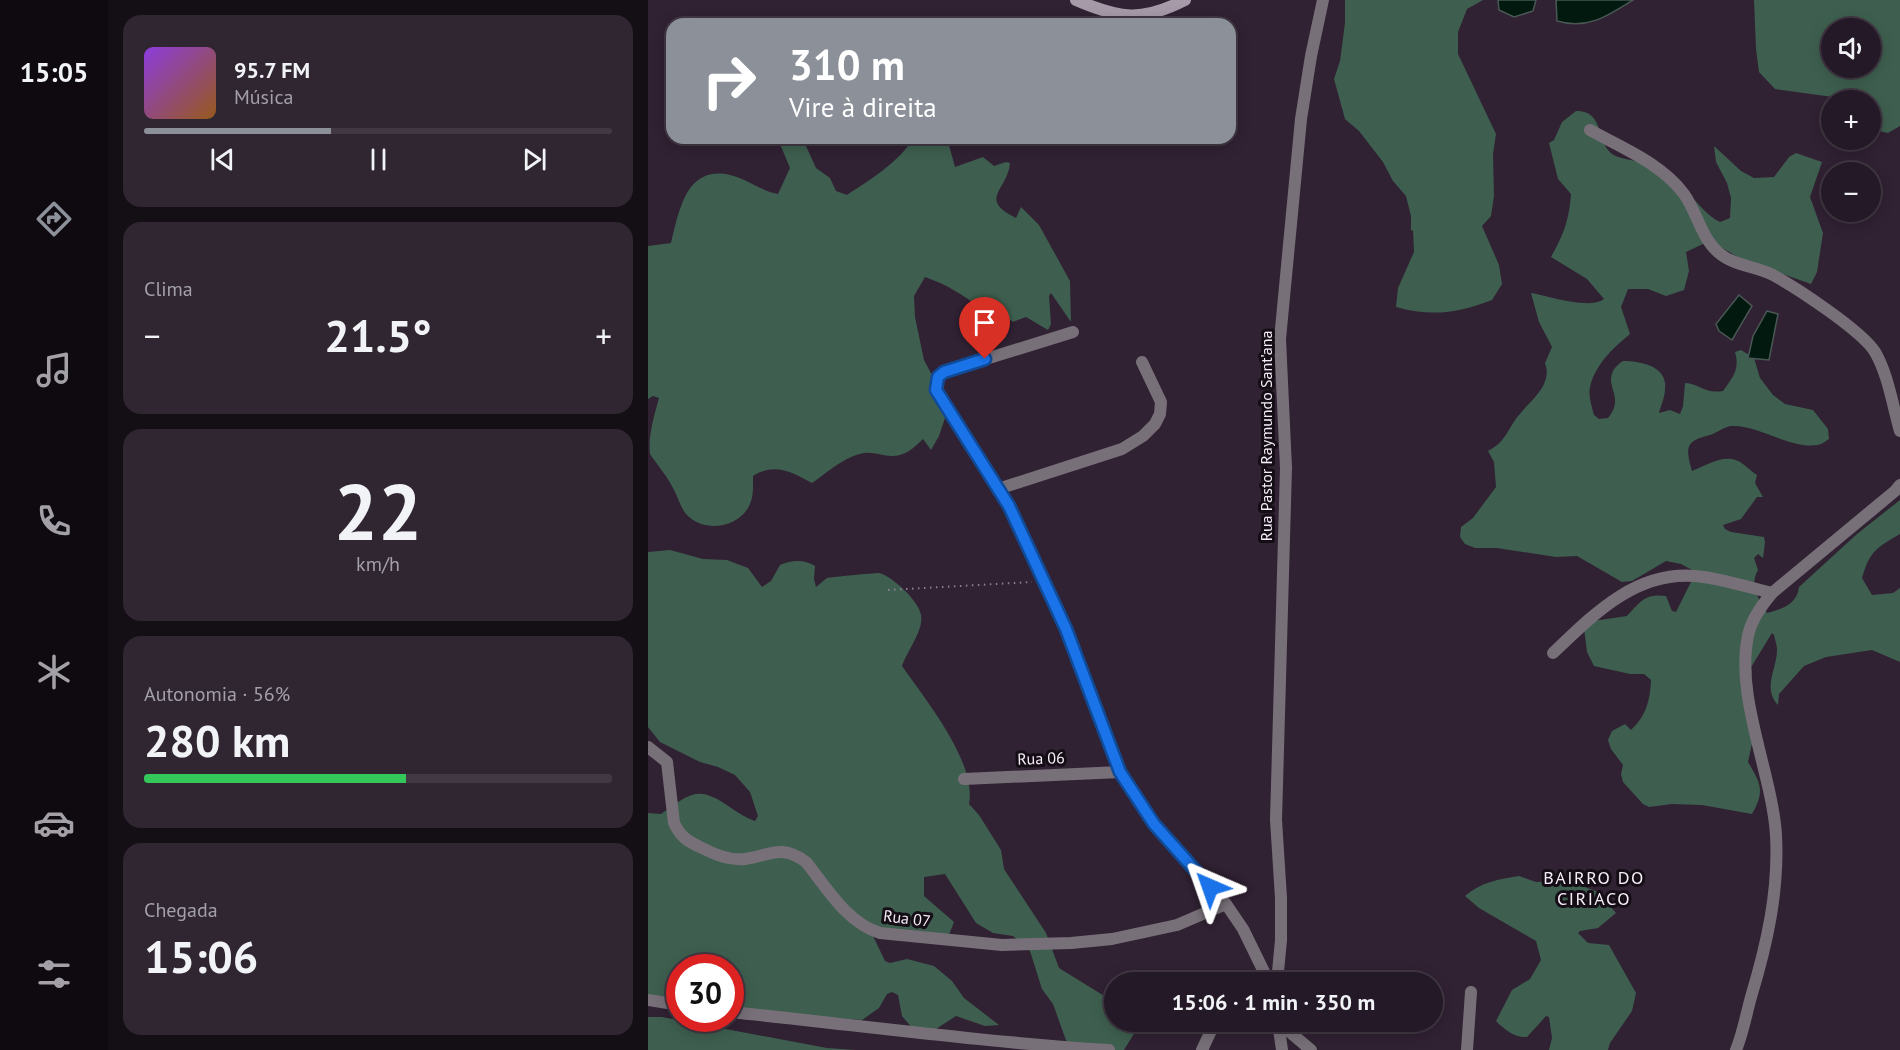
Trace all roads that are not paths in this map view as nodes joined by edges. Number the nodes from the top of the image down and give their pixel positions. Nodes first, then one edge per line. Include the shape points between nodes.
1 (1076, 0) edge
2 (1185, 0) edge
3 (1323, 0) edge
4 (1590, 130) dead end
5 (1073, 332) dead end
6 (1142, 362) dead end
7 (1900, 431) edge
8 (1900, 485) edge
9 (998, 489) junction
10 (1772, 593) junction
11 (1553, 653) dead end
12 (648, 747) edge
13 (1120, 772) junction
14 (964, 779) dead end
15 (1226, 904) junction
16 (1260, 972) edge
17 (1278, 972) edge
18 (1471, 992) dead end
19 (648, 1000) edge
20 (666, 1003) edge
21 (744, 1013) edge
22 (1210, 1032) edge
23 (1279, 1032) edge
24 (1290, 1032) edge
25 (1108, 1050) edge
26 (1202, 1050) edge
27 (1281, 1050) edge
28 (1311, 1050) edge
29 (1467, 1050) edge
30 (1736, 1050) edge

1 - 2 street via 1121,16 1143,16
3 - 17 street, Rua Pastor Raymundo Sant’ana via 1301,119 1280,339 1286,468 1276,820 1281,898
4 - 7 street via 1660,169 1675,183 1710,244 1720,254 1773,275 1861,336 1875,351 1881,365
5 - 9 street via 938,377 936,390
6 - 9 street via 1161,402 1155,424 1143,436 1122,449
8 - 10 street
9 - 13 street via 1066,629
10 - 11 street via 1697,576 1656,580 1612,600
10 - 30 street via 1759,608 1748,635 1745,664 1776,834 1776,880 1763,956
12 - 15 street, Rua 07 via 666,762 674,823 685,839 730,859 780,850 796,855 853,919 880,933 1002,945 1071,943 1160,930
13 - 14 street, Rua 06
13 - 15 street via 1154,824
15 - 16 street via 1243,930
18 - 29 street
19 - 20 street
21 - 25 street via 1012,1044
22 - 26 street
23 - 27 street
24 - 28 street

